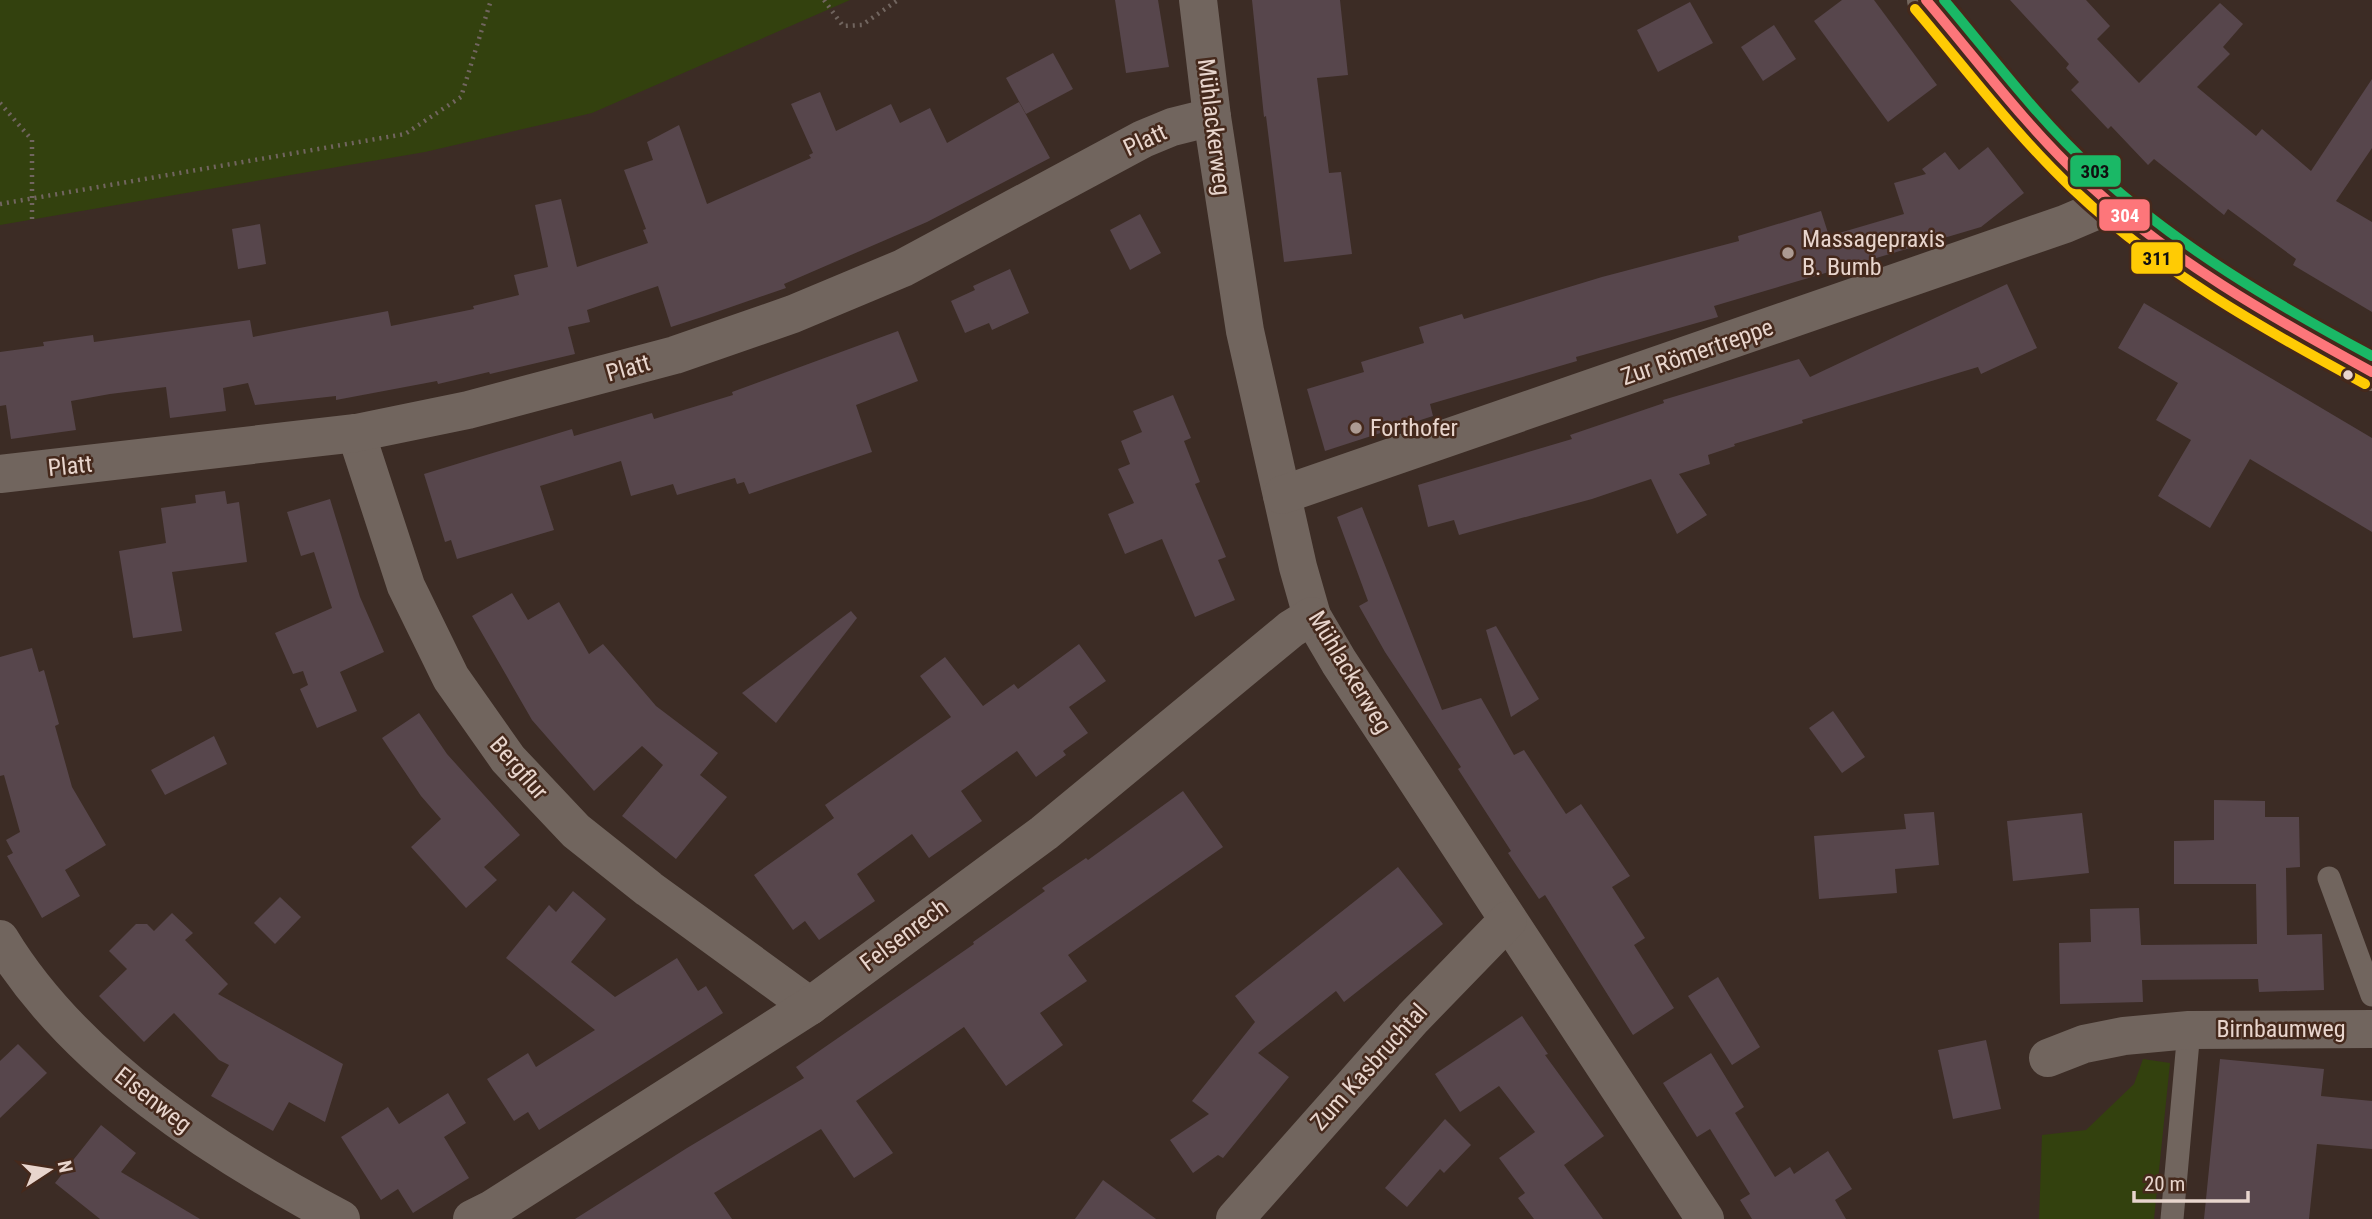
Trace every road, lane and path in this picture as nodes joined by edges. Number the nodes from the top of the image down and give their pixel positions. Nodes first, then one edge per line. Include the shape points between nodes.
1 (491, 0) edge
2 (824, 0) edge
3 (898, 0) edge
4 (1198, 0) edge
5 (1926, 0) edge
6 (0, 103) edge
7 (1212, 117) junction
8 (32, 198) junction
9 (0, 204) edge
10 (2112, 204) junction
11 (32, 223) dead end
12 (2372, 372) edge
13 (356, 433) junction
14 (0, 474) edge
15 (1282, 495) junction
16 (1312, 616) junction
17 (2329, 878) dead end
18 (1508, 920) junction
19 (0, 939) edge
20 (2372, 995) edge
21 (810, 1006) junction
22 (2372, 1029) edge
23 (2189, 1030) junction
24 (2048, 1058) dead end
25 (341, 1219) edge
26 (471, 1219) edge
27 (1235, 1219) edge
28 (1705, 1219) edge
29 (2172, 1219) edge

1 - 8 path via 461,97 405,134
2 - 3 path via 843,26 862,25
4 - 7 street, Mühlackerweg
5 - 10 street via 2051,148
6 - 8 path via 32,140
7 - 13 street, Platt via 1143,139 903,268 793,314 676,355 569,385
7 - 15 street, Mühlackerweg via 1245,331
8 - 9 path
8 - 11 path
10 - 12 street via 2189,263
10 - 15 street, Zur Römertreppe
13 - 14 street, Platt
13 - 21 street, Bergflur via 406,586 450,678 508,759 576,831
15 - 16 street, Mühlackerweg
16 - 18 street, Mühlackerweg
16 - 21 street, Felsenrech via 1044,833
17 - 20 lane, Birnbaumweg
18 - 27 street, Zum Kasbruchtal via 1413,1018
18 - 28 street, Mühlackerweg
19 - 25 street, Elsenweg via 38,994 104,1062 211,1144
21 - 26 street, Felsenrech
22 - 23 street, Birnbaumweg
23 - 24 street, Birnbaumweg via 2124,1036
23 - 29 lane, Birnbaumweg

